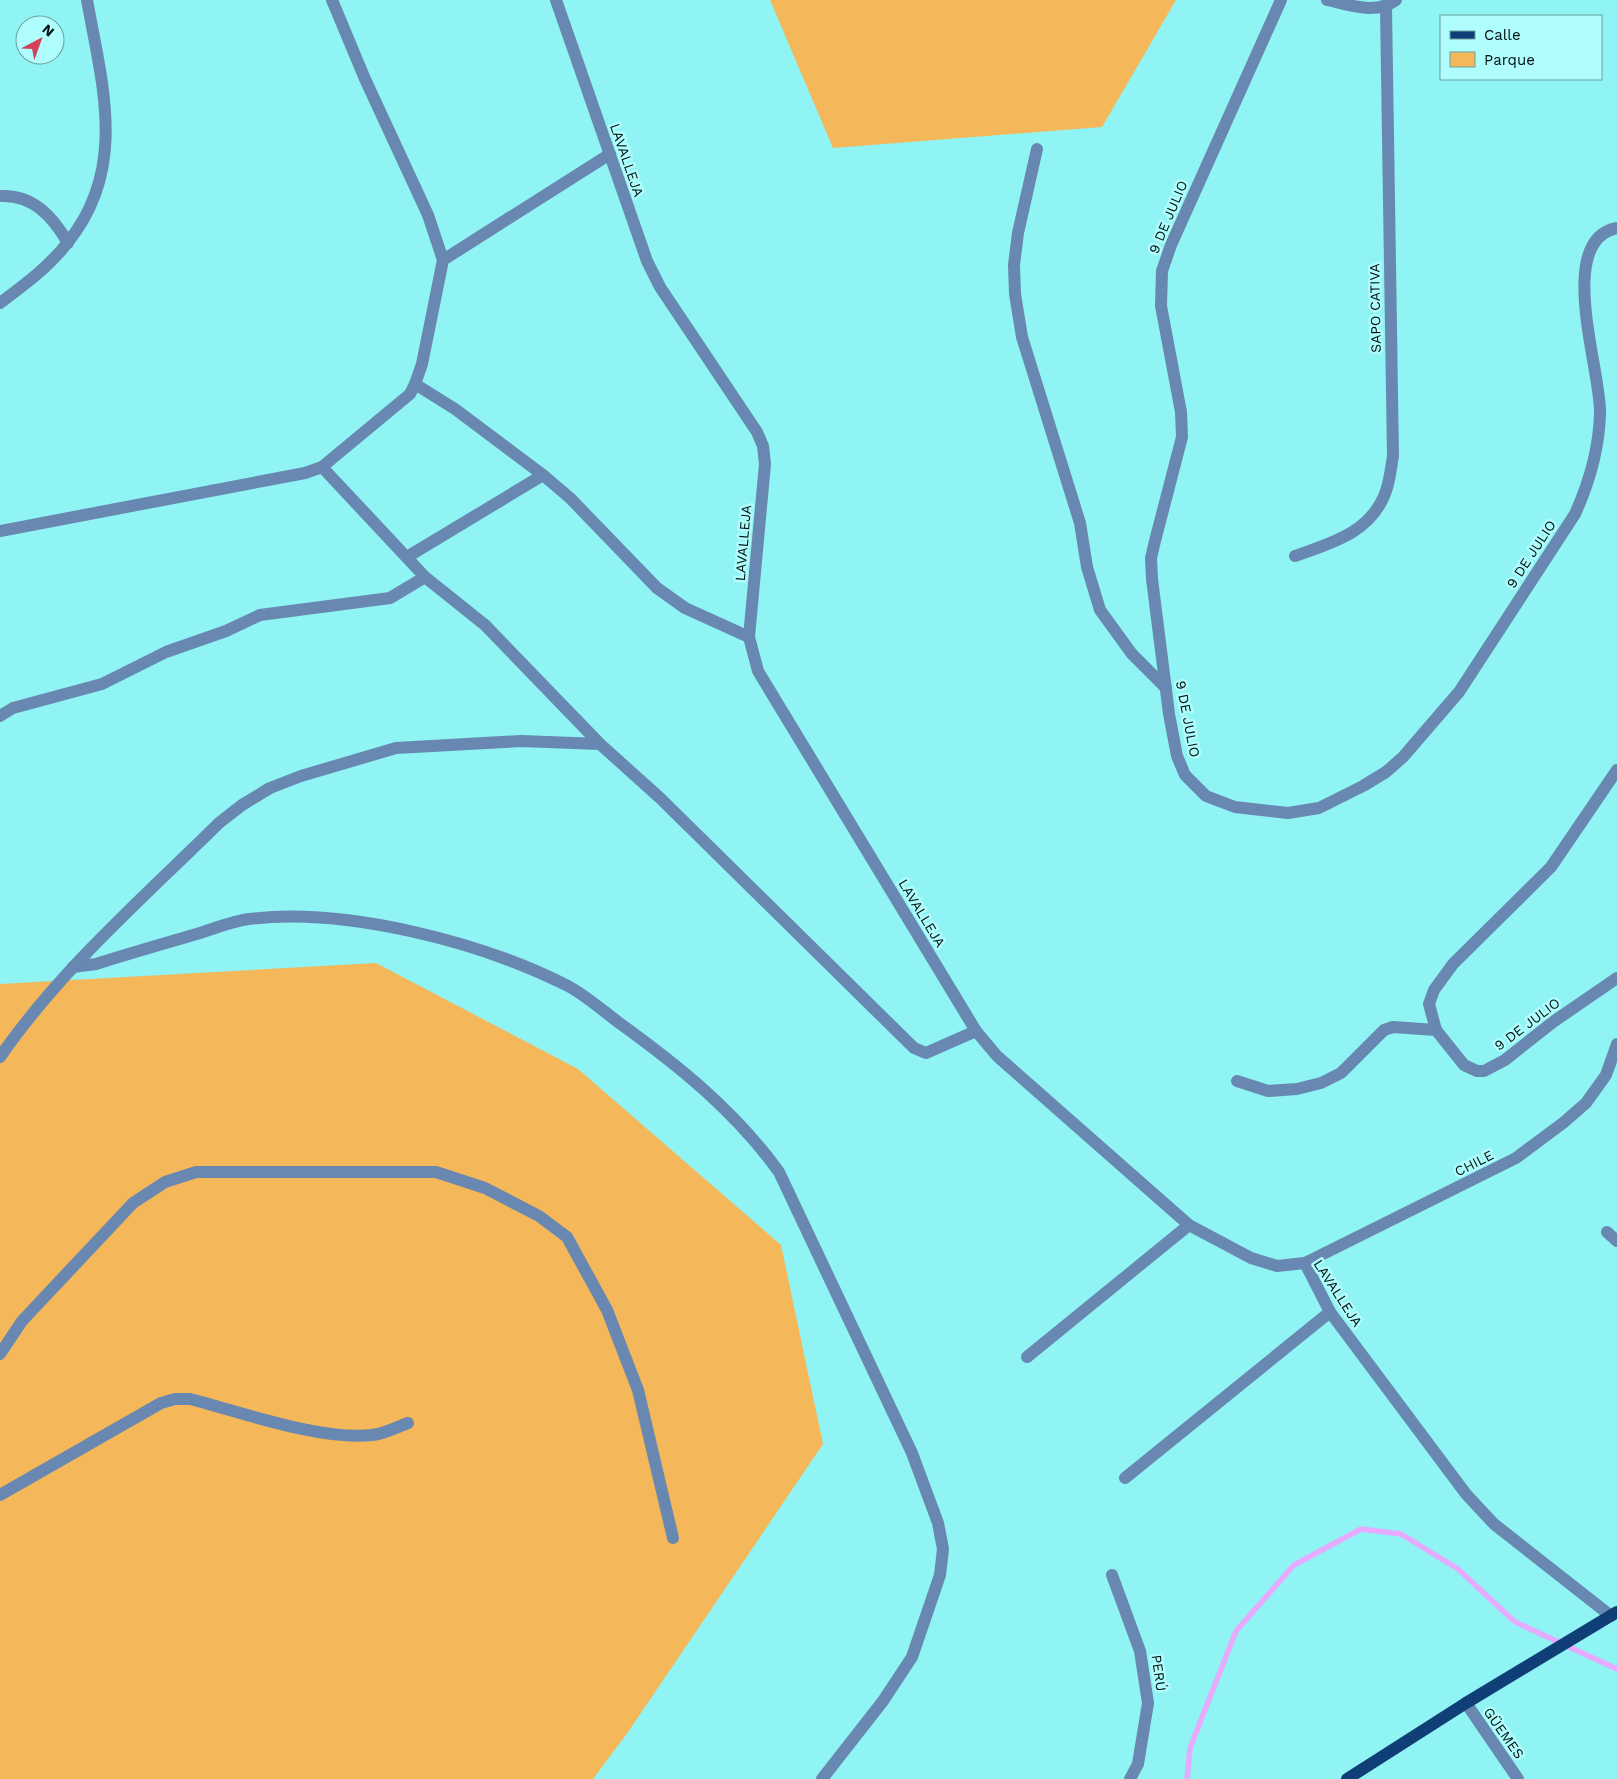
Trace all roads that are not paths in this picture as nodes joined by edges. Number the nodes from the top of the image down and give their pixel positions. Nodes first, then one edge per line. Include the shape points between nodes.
1 (87, 0) edge
2 (332, 0) edge
3 (556, 0) edge
4 (1281, 0) edge
5 (1327, 0) edge
6 (1391, 4) edge
7 (1037, 150) dead end
8 (610, 154) junction
9 (0, 196) edge
10 (1617, 228) edge
11 (68, 243) junction
12 (443, 260) junction
13 (0, 303) edge
14 (416, 384) junction
15 (322, 467) junction
16 (543, 475) junction
17 (0, 531) edge
18 (1295, 556) dead end
19 (406, 557) junction
20 (425, 577) junction
21 (749, 637) junction
22 (1166, 688) junction
23 (0, 716) edge
24 (600, 744) junction
25 (1617, 770) edge
26 (73, 967) junction
27 (1617, 978) edge
28 (1436, 1030) junction
29 (976, 1031) junction
30 (1617, 1044) edge
31 (0, 1057) edge
32 (1237, 1081) dead end
33 (1190, 1225) junction
34 (1607, 1232) dead end
35 (1617, 1241) edge
36 (1305, 1263) junction
37 (1330, 1312) junction
38 (0, 1354) edge
39 (1027, 1357) dead end
40 (408, 1423) dead end
41 (1125, 1478) dead end
42 (0, 1495) edge
43 (673, 1538) dead end
44 (1112, 1575) dead end
45 (1614, 1614) edge
46 (1466, 1703) junction
47 (822, 1779) edge
48 (1130, 1779) edge
49 (1347, 1779) edge
50 (1518, 1779) edge

1 - 11 street via 104,101 105,157 94,202
2 - 12 street via 428,214
3 - 8 street, LAVALLEJA
4 - 22 street, 9 DE JULIO via 1162,271 1161,306 1181,412 1182,438 1151,558
5 - 6 street via 1367,9
6 - 18 street, SAPO CATIVA via 1393,456 1386,491 1376,511 1363,526 1342,540
7 - 22 street via 1014,265 1022,337 1080,523 1087,567 1100,610 1132,654
8 - 12 street
8 - 21 street, LAVALLEJA via 651,270 763,446 765,464
9 - 11 street via 34,202 54,220
10 - 22 street, 9 DE JULIO via 1597,239 1586,261 1585,303 1600,412 1598,436 1584,493 1575,514 1459,692 1403,756 1386,772 1320,808 1288,813 1234,807 1206,796 1185,775 1177,756
11 - 13 street via 36,275
12 - 14 street
14 - 15 street via 410,394
14 - 16 street
15 - 17 street via 305,473
15 - 19 street
16 - 19 street
16 - 21 street via 570,498 658,588 686,608
19 - 20 street
20 - 23 street via 390,598 260,615 166,652 102,684 13,708
20 - 24 street via 485,625
21 - 29 street, LAVALLEJA via 758,671
24 - 26 street via 521,741 396,748 270,788 219,823
24 - 29 street via 667,805 914,1048 926,1053
25 - 28 street, 9 DE JULIO via 1551,867 1453,964 1434,990 1429,1004
26 - 31 street via 21,1026
26 - 47 street via 96,964 247,919 298,916 342,919 411,932 504,959 569,987 667,1058 730,1112 780,1172 912,1453 938,1523 943,1549 940,1575 912,1657 883,1701
27 - 28 street, 9 DE JULIO via 1505,1060 1484,1071 1477,1072 1464,1065
28 - 32 street via 1393,1027 1384,1030 1341,1073 1321,1083 1268,1091
29 - 33 street, LAVALLEJA via 997,1056
30 - 36 street, CHILE via 1606,1075 1586,1103 1516,1158
33 - 36 street, LAVALLEJA via 1251,1258 1277,1266
33 - 39 street
34 - 35 street
36 - 37 street, LAVALLEJA
37 - 41 street
37 - 45 street, LAVALLEJA via 1466,1494 1494,1524
38 - 43 street via 22,1321 133,1203 165,1182 196,1172 436,1172 486,1188 539,1216 567,1237 607,1310 638,1390
40 - 42 street via 373,1435 343,1436 190,1399 175,1399 161,1403
44 - 48 street, PERÚ via 1140,1650 1148,1703 1138,1764
45 - 46 main road
46 - 49 main road
46 - 50 street, GÜEMES

